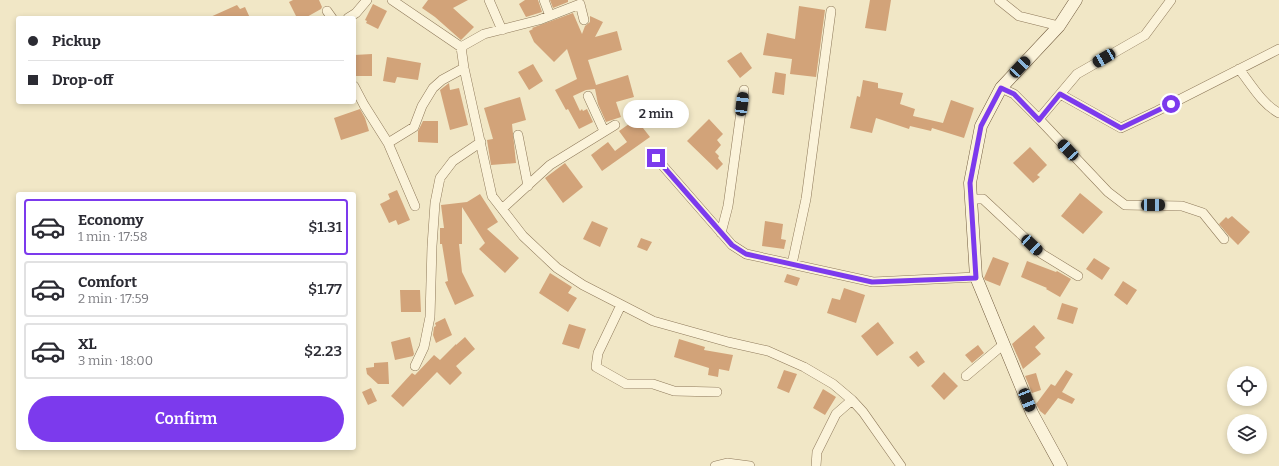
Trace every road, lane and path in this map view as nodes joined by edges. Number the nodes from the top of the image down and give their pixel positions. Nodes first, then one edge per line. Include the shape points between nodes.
1 (367, 0) edge
2 (392, 0) edge
3 (488, 0) edge
4 (544, 0) edge
5 (999, 0) edge
6 (1076, 0) edge
7 (1171, 0) edge
8 (831, 11) dead end
9 (351, 16) edge
10 (550, 16) junction
11 (584, 20) dead end
12 (1059, 26) junction
13 (502, 30) junction
14 (460, 47) junction
15 (1279, 49) edge
16 (464, 68) junction
17 (1240, 69) junction
18 (1001, 88) junction
19 (356, 90) edge
20 (744, 90) dead end
21 (1060, 94) junction
22 (588, 96) dead end
23 (1279, 113) edge
24 (1039, 120) junction
25 (615, 124) dead end
26 (604, 131) junction
27 (518, 135) dead end
28 (480, 142) junction
29 (388, 143) junction
30 (656, 158) dead end
31 (528, 186) junction
32 (971, 199) junction
33 (415, 206) dead end
34 (502, 209) junction
35 (721, 233) junction
36 (1224, 239) dead end
37 (792, 264) junction
38 (1078, 276) dead end
39 (976, 278) junction
40 (621, 305) junction
41 (1004, 344) junction
42 (415, 366) dead end
43 (966, 376) dead end
44 (717, 392) dead end
45 (852, 400) junction
46 (715, 466) edge
47 (750, 466) edge
48 (816, 466) edge
49 (901, 466) edge
50 (1061, 466) edge

1 - 9 street
2 - 14 street
3 - 13 street
4 - 10 street
5 - 12 street via 1020,16
6 - 12 street
7 - 21 street via 1145,35 1077,74
8 - 37 street via 806,199
10 - 11 street via 580,4
10 - 13 street
12 - 18 street
13 - 14 street via 484,34
14 - 16 street
15 - 17 street
16 - 28 street
16 - 29 street via 442,80 422,106 414,127
17 - 21 street via 1121,128
17 - 23 street via 1257,93
18 - 24 street via 1014,94
18 - 32 street via 981,126 970,183
19 - 29 street
20 - 35 street via 728,206
21 - 24 street
22 - 26 street
24 - 36 street via 1108,192 1125,205 1182,206 1203,213
25 - 26 street
26 - 31 street via 550,165
27 - 31 street
28 - 34 street via 492,196
28 - 42 street via 453,161 440,178 435,203 430,317 424,347
29 - 33 street
30 - 35 street
31 - 34 street
32 - 38 street via 983,199 1042,254
32 - 39 street
34 - 40 street via 523,236 557,268 583,286
35 - 37 street via 732,245 746,254
37 - 39 street via 872,282
39 - 41 street
40 - 44 street via 598,353 596,367 626,384 653,384 674,391
40 - 45 street via 652,321 768,351 804,367 833,384
41 - 43 street
41 - 50 street via 1032,413
45 - 48 street via 836,414 817,452
45 - 49 street
46 - 47 street via 727,463

